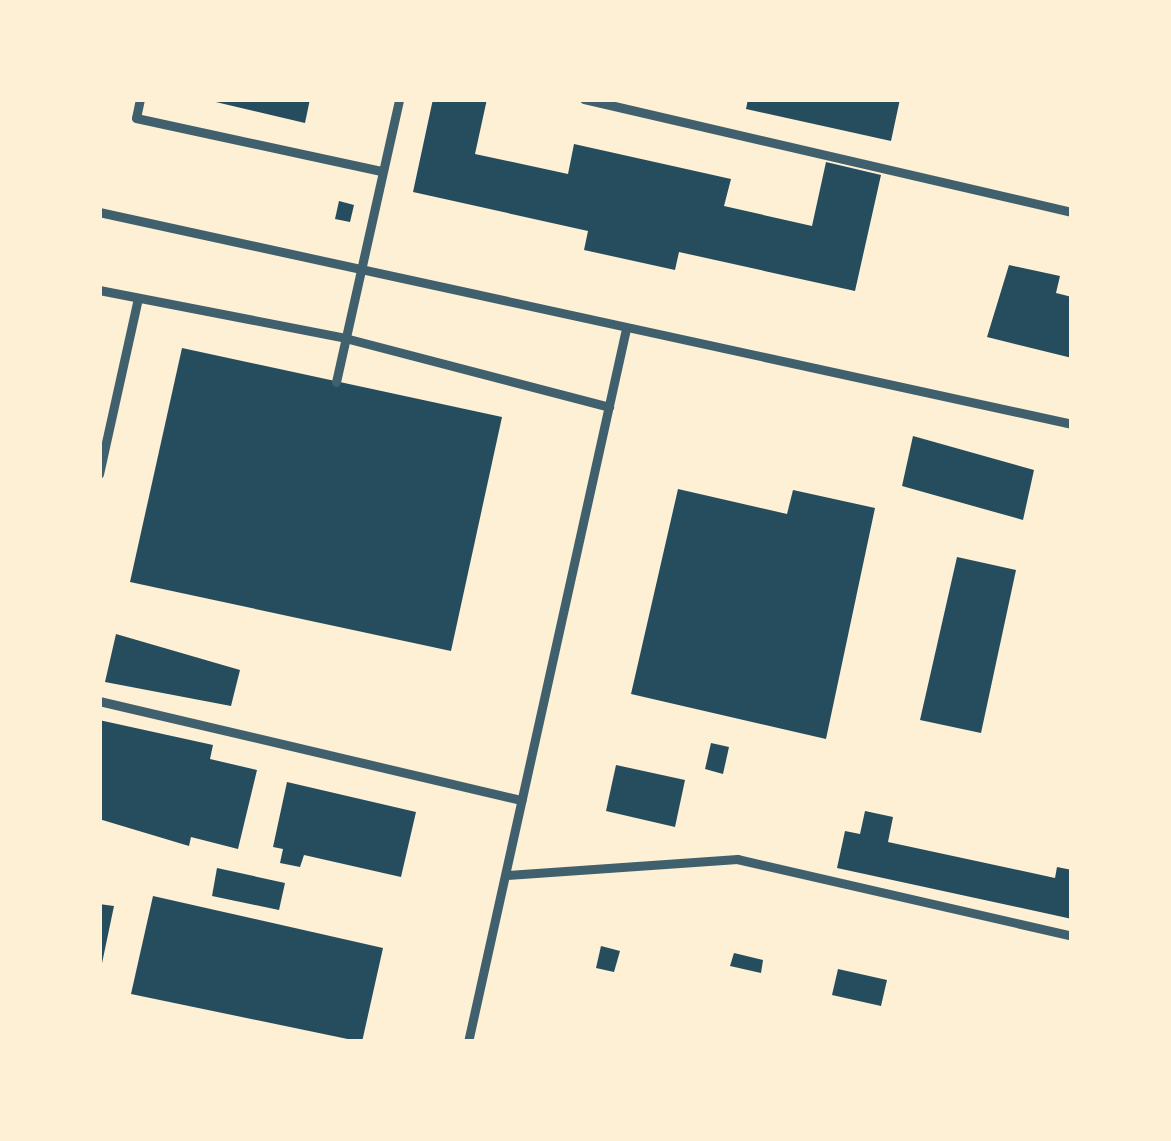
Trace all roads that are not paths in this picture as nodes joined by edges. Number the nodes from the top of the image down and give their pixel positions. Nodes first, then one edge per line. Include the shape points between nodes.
1 (140, 99) edge
2 (399, 99) edge
3 (584, 99) edge
4 (382, 171) junction
5 (99, 212) edge
6 (1072, 212) edge
7 (359, 270) junction
8 (99, 290) edge
9 (138, 298) junction
10 (626, 329) junction
11 (345, 338) junction
12 (336, 382) dead end
13 (610, 407) junction
14 (1072, 424) edge
15 (99, 474) edge
16 (99, 700) edge
17 (522, 800) junction
18 (507, 874) junction
19 (1072, 936) edge
20 (468, 1042) edge

1 - 4 lane via 136,118
2 - 4 lane
3 - 6 lane
4 - 7 lane
5 - 7 lane
7 - 10 lane
7 - 11 lane
8 - 9 lane
9 - 11 lane
9 - 15 lane
10 - 13 lane
10 - 14 lane
11 - 12 lane
11 - 13 lane
13 - 17 lane
16 - 17 lane
17 - 18 lane
18 - 19 lane via 737,859
18 - 20 lane

